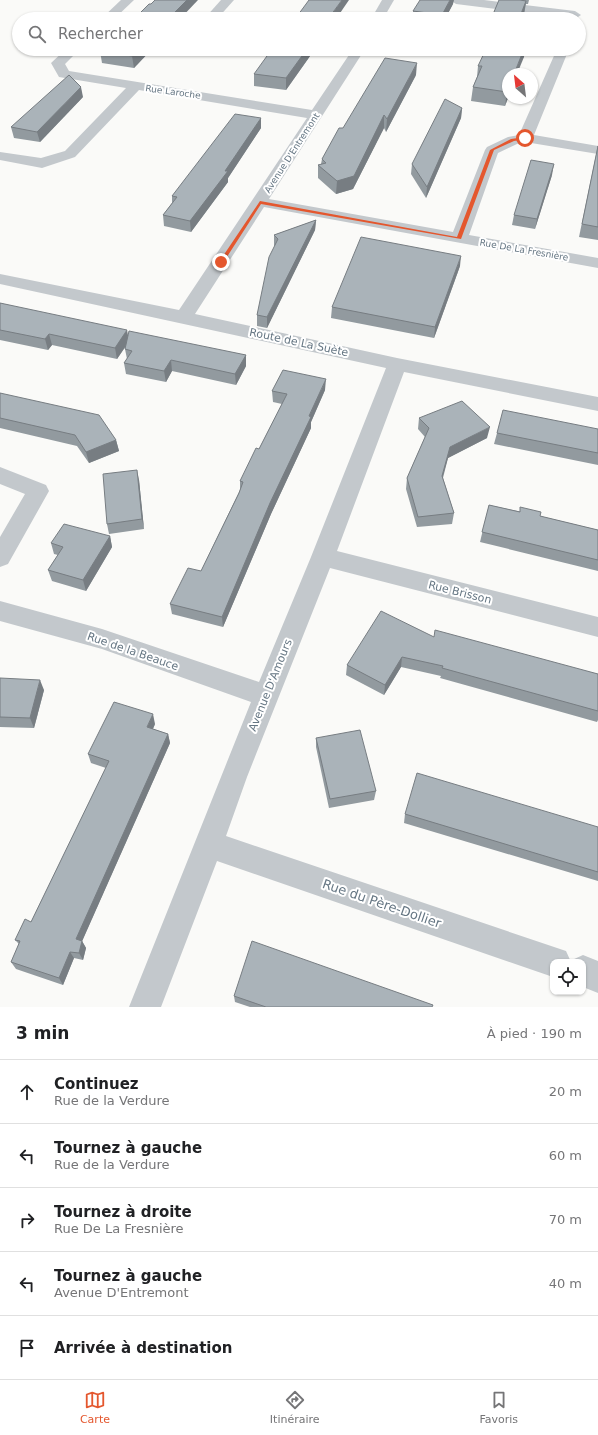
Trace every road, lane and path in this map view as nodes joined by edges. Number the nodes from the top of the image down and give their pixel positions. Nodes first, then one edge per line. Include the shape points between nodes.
1 (128, 0) edge
2 (228, 0) edge
3 (388, 0) edge
4 (456, 0) edge
5 (115, 12) edge
6 (217, 12) edge
7 (381, 12) edge
8 (567, 12) edge
9 (66, 56) edge
10 (355, 56) edge
11 (560, 56) edge
12 (135, 87) junction
13 (316, 116) junction
14 (525, 138) junction
15 (598, 150) edge
16 (0, 156) edge
17 (260, 202) junction
18 (459, 238) junction
19 (598, 263) edge
20 (0, 279) edge
21 (184, 317) junction
22 (396, 364) junction
23 (598, 404) edge
24 (0, 475) edge
25 (323, 557) junction
26 (0, 558) edge
27 (0, 611) edge
28 (598, 627) edge
29 (265, 696) junction
30 (209, 844) junction
31 (550, 960) edge
32 (586, 972) edge
33 (598, 976) edge
34 (145, 1007) edge

1 - 5 street
2 - 6 street
3 - 7 street
4 - 8 street
9 - 12 street, Rue Laroche via 58,63 64,74
10 - 13 street, Avenue D'Entremont
11 - 14 street
12 - 13 street, Rue Laroche
12 - 16 street via 70,154 42,163
13 - 17 street, Avenue D'Entremont
14 - 15 street
14 - 18 street via 513,140 492,150
17 - 18 street, Rue De La Fresnière
17 - 21 street, Avenue D'Entremont
18 - 19 street, Rue De La Fresnière
20 - 21 street, Route de La Suète
21 - 22 street, Route de La Suète
22 - 23 street, Route de La Suète
22 - 25 street, Avenue D'Amours
24 - 26 street via 38,491
25 - 28 street, Rue Brisson
25 - 29 street, Avenue D'Amours
27 - 29 street, Rue de la Beauce via 102,639
29 - 30 street, Avenue D'Amours
30 - 31 street, Rue du Père-Dollier
30 - 34 street, Avenue D'Amours
32 - 33 street

